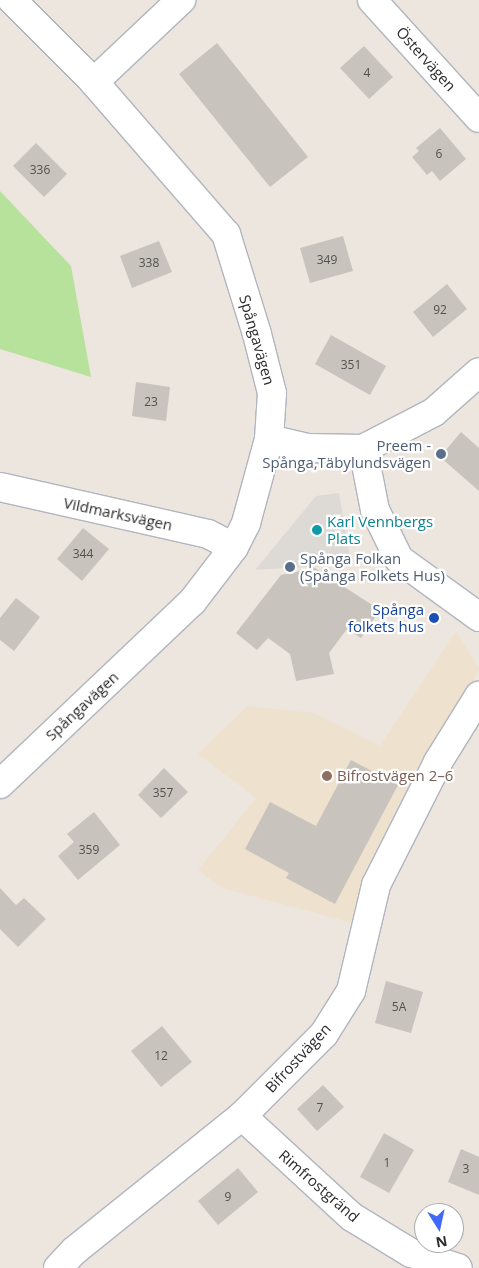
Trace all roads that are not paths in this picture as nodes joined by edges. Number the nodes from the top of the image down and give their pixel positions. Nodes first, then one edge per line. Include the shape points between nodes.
1 (12, 0) edge
2 (181, 0) edge
3 (372, 0) edge
4 (94, 82) junction
5 (479, 118) edge
6 (479, 372) edge
7 (269, 439) junction
8 (363, 448) junction
9 (0, 487) edge
10 (234, 547) junction
11 (479, 617) edge
12 (479, 696) edge
13 (0, 784) edge
14 (242, 1116) junction
15 (406, 1260) edge
16 (58, 1268) edge
17 (458, 1268) edge

1 - 4 street, Spångavägen
2 - 4 street
3 - 5 street, Östervägen
4 - 7 street, Spångavägen via 226,234 272,393
6 - 8 street via 434,412
7 - 8 street via 307,448
7 - 10 street, Spångavägen via 246,523
8 - 11 street via 374,510 399,560
9 - 10 street, Vildmarksvägen via 208,534
10 - 13 street, Spångavägen via 192,602
12 - 14 street, Bifrostvägen via 438,762 376,885 351,991 324,1034
14 - 15 street, Rimfrostgränd via 352,1217
14 - 16 street, Bifrostvägen via 74,1251
15 - 17 street, Rimfrostgränd

